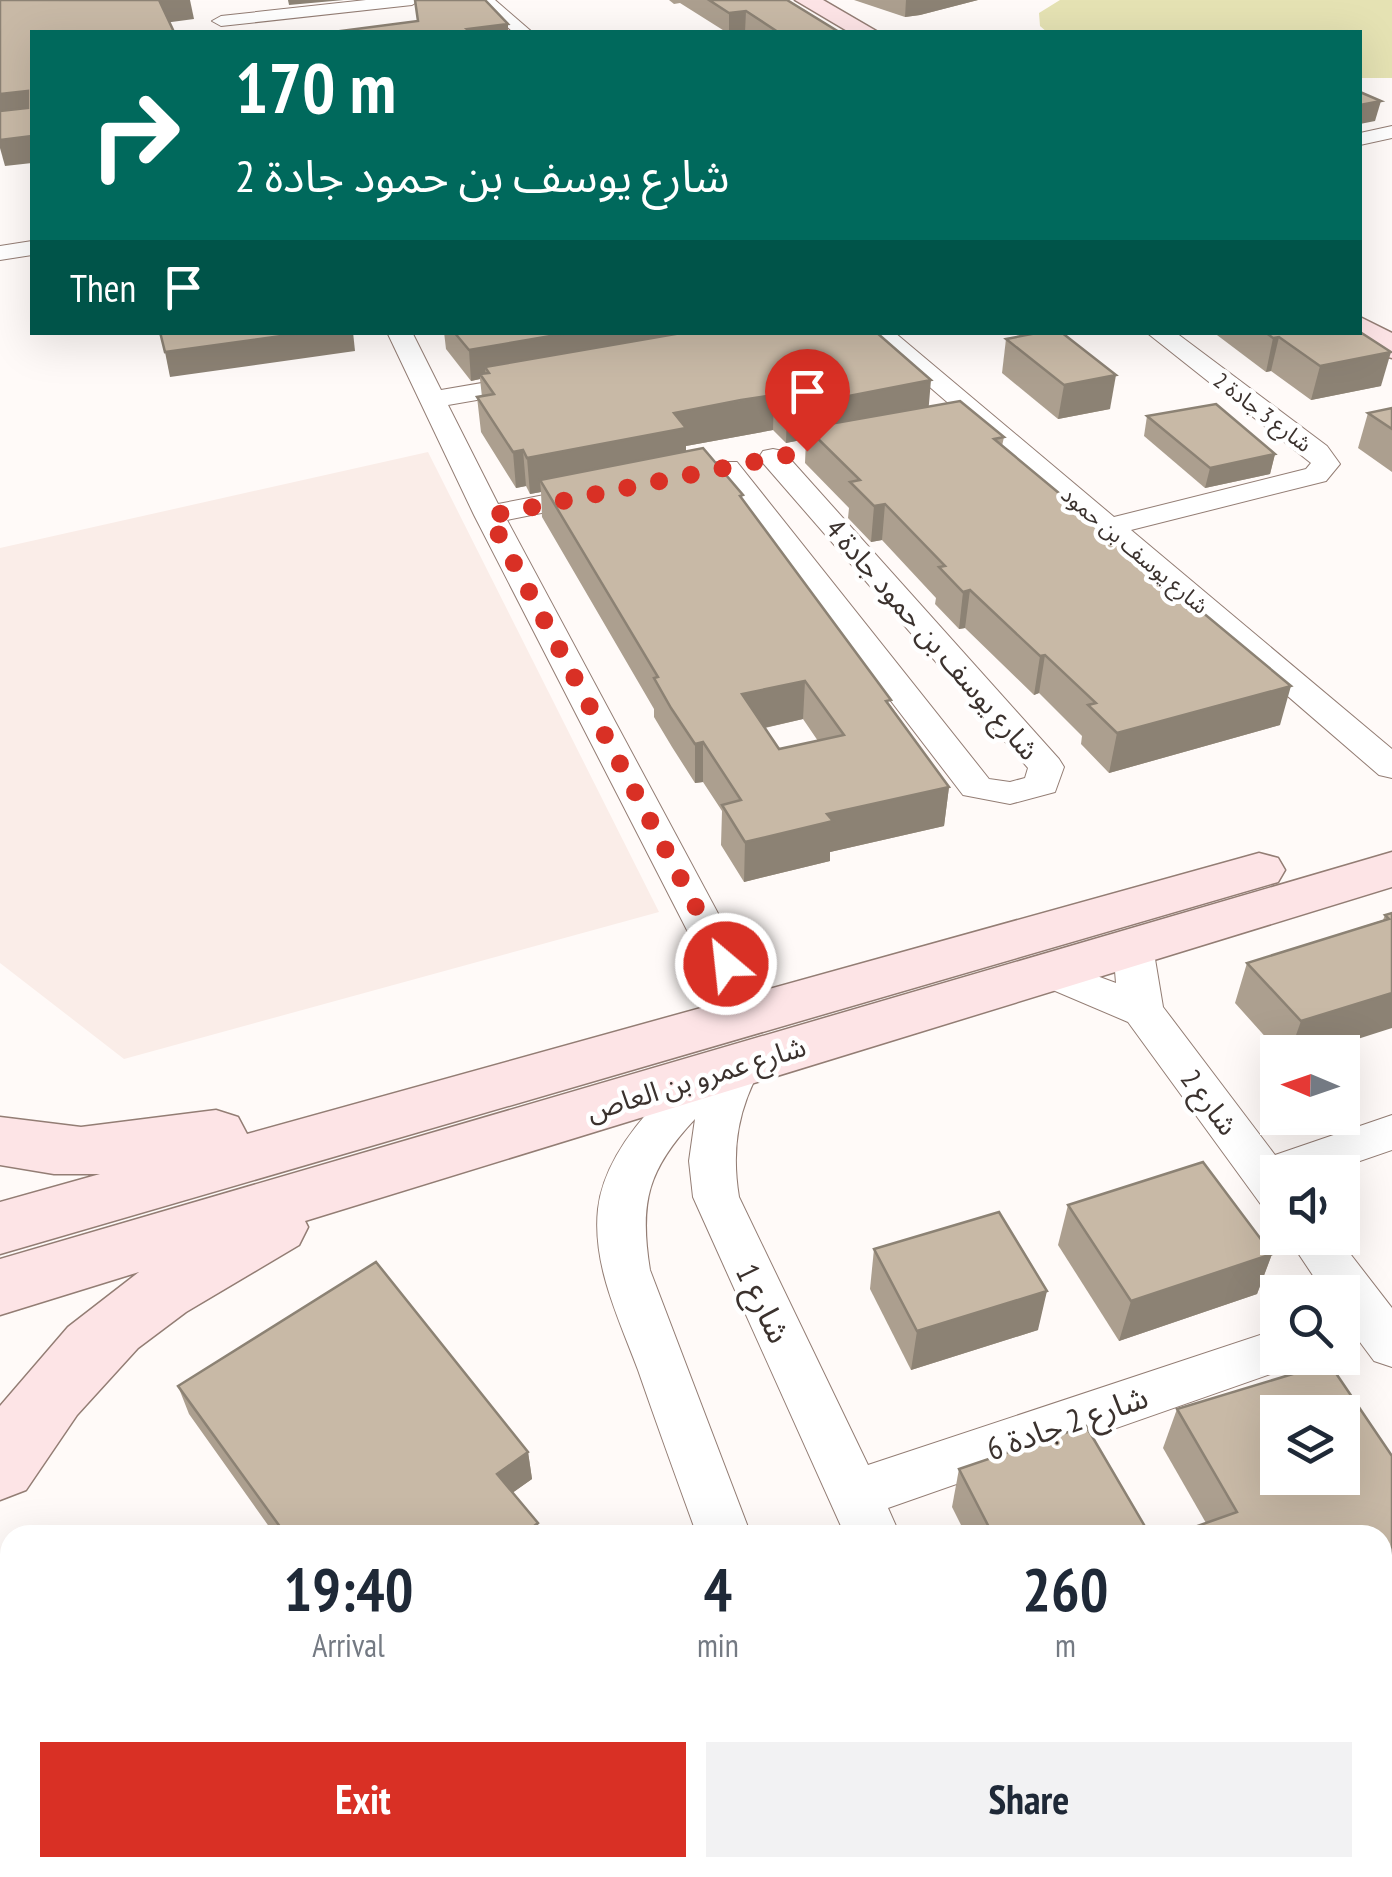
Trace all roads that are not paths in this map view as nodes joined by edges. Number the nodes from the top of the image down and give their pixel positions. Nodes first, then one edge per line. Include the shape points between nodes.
1 (207, 0) edge
2 (412, 0) edge
3 (485, 0) edge
4 (780, 0) edge
5 (806, 0) edge
6 (224, 27) edge
7 (521, 30) edge
8 (835, 30) edge
9 (862, 30) edge
10 (1392, 132) edge
11 (1362, 139) edge
12 (30, 248) edge
13 (0, 253) edge
14 (1362, 309) edge
15 (1362, 328) edge
16 (1392, 329) edge
17 (400, 335) edge
18 (882, 335) edge
19 (1162, 335) edge
20 (1392, 348) edge
21 (568, 376) edge
22 (434, 399) junction
23 (978, 417) junction
24 (940, 424) edge
25 (810, 450) edge
26 (773, 458) junction
27 (728, 468) junction
28 (691, 475) edge
29 (617, 490) edge
30 (489, 516) junction
31 (1108, 527) junction
32 (1392, 767) edge
33 (1392, 832) edge
34 (1392, 869) edge
35 (1133, 947) junction
36 (1048, 972) junction
37 (1143, 1012) junction
38 (734, 1051) junction
39 (1392, 1132) edge
40 (0, 1141) edge
41 (1335, 1155) edge
42 (332, 1160) junction
43 (1260, 1160) edge
44 (0, 1228) edge
45 (1322, 1255) edge
46 (0, 1286) edge
47 (1368, 1330) edge
48 (1260, 1357) edge
49 (0, 1467) edge
50 (865, 1515) edge
51 (720, 1525) edge

1 - 6 street
2 - 6 street
3 - 7 street
4 - 8 main road
5 - 9 main road
10 - 11 street
12 - 13 street
14 - 16 main road
15 - 20 main road
17 - 22 street
18 - 23 street, شارع يوسف بن حمود
19 - 31 street, شارع 3 جادة 2 via 1326,464 1316,476
21 - 22 street
22 - 30 street
23 - 24 street
23 - 31 street, شارع يوسف بن حمود
25 - 26 street
26 - 27 street
26 - 27 street, شارع يوسف بن حمود جادة 4 via 1046,767 1042,784 1024,794 976,786
27 - 28 street
29 - 30 street
30 - 38 street
31 - 32 street, شارع يوسف بن حمود
33 - 38 main road, شارع عمرو بن العاص
34 - 35 main road, شارع عمرو بن العاص
35 - 36 main road, شارع عمرو بن العاص
35 - 37 street, شارع 2
36 - 37 street
36 - 38 main road, شارع عمرو بن العاص
37 - 43 street, شارع 2
38 - 42 main road, شارع عمرو بن العاص
38 - 50 street, شارع 1 via 713,1127 712,1174 725,1222
38 - 51 street via 654,1132 625,1182 619,1211 626,1270
39 - 41 street
40 - 42 main road via 101,1152 258,1130
42 - 44 main road, شارع عمرو بن العاص
42 - 46 main road, شارع عمرو بن العاص
42 - 49 main road via 262,1237 184,1279 119,1325 50,1394
45 - 47 street
48 - 50 street, شارع 2 جادة 6

